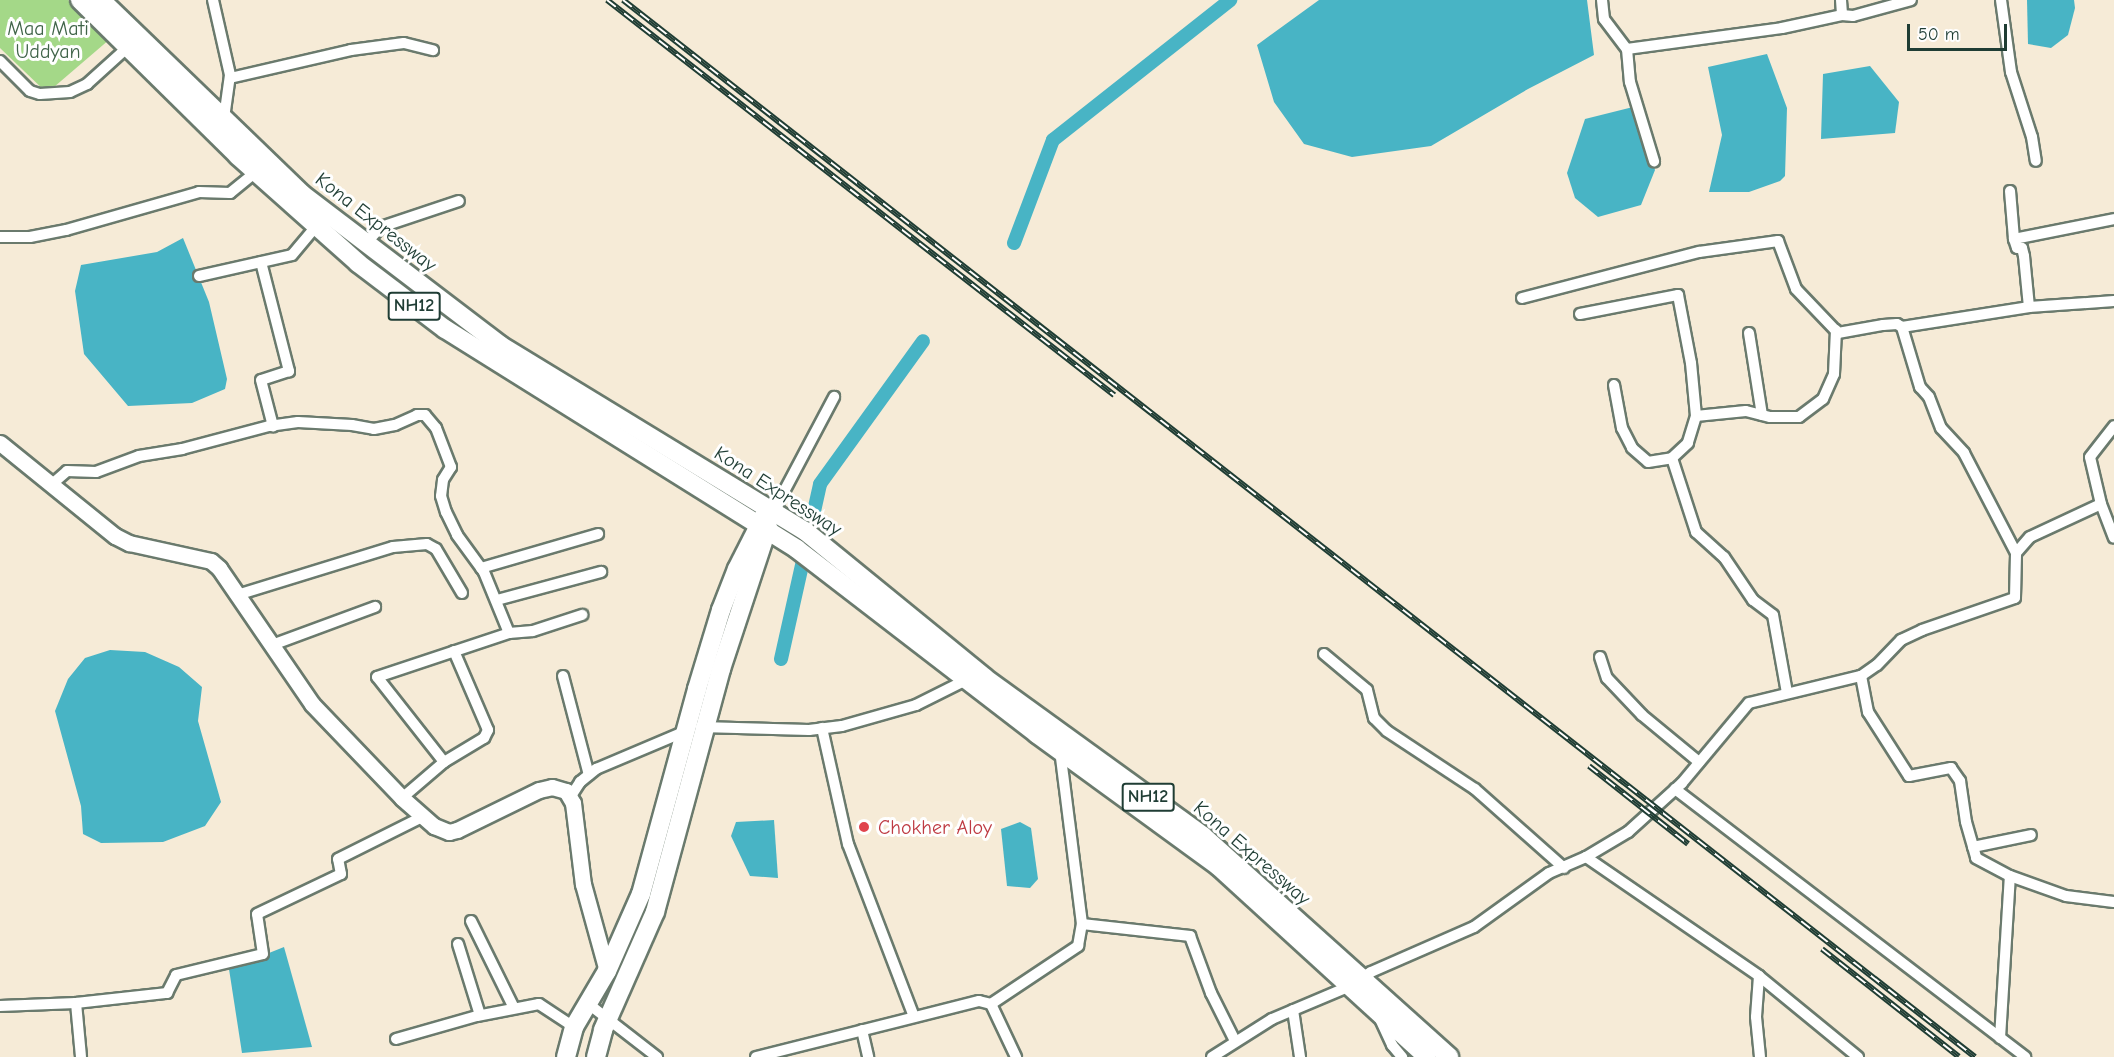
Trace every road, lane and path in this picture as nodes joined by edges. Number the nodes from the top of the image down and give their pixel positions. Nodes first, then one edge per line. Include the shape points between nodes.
1 (80, 0) edge
2 (101, 0) edge
3 (213, 0) edge
4 (1602, 0) edge
5 (1841, 0) edge
6 (1911, 0) edge
7 (2001, 0) edge
8 (1842, 15) junction
9 (128, 47) junction
10 (1627, 49) junction
11 (433, 50) dead end
12 (0, 61) edge
13 (230, 78) junction
14 (224, 118) junction
15 (1654, 161) dead end
16 (2036, 161) dead end
17 (256, 172) junction
18 (2010, 191) dead end
19 (459, 201) dead end
20 (2114, 219) edge
21 (316, 226) junction
22 (0, 237) edge
23 (2014, 239) junction
24 (366, 243) junction
25 (261, 262) junction
26 (199, 276) dead end
27 (1522, 298) dead end
28 (2114, 301) edge
29 (2029, 307) junction
30 (1580, 314) dead end
31 (1902, 327) junction
32 (1836, 330) junction
33 (1749, 333) dead end
34 (1614, 385) dead end
35 (834, 397) dead end
36 (1762, 415) junction
37 (1696, 416) junction
38 (273, 426) junction
39 (2114, 426) edge
40 (0, 443) edge
41 (1672, 458) junction
42 (51, 485) junction
43 (2100, 504) junction
44 (775, 507) junction
45 (763, 528) junction
46 (598, 534) dead end
47 (2114, 538) edge
48 (2016, 553) junction
49 (482, 568) junction
50 (601, 572) dead end
51 (462, 593) dead end
52 (237, 595) junction
53 (497, 600) junction
54 (375, 607) dead end
55 (582, 615) dead end
56 (509, 633) junction
57 (272, 645) junction
58 (454, 651) junction
59 (1324, 654) dead end
60 (1600, 657) dead end
61 (563, 676) dead end
62 (1860, 676) junction
63 (966, 680) junction
64 (1787, 693) junction
65 (706, 726) junction
66 (822, 728) junction
67 (685, 732) junction
68 (1060, 751) junction
69 (444, 762) junction
70 (1699, 762) junction
71 (589, 775) junction
72 (1675, 789) junction
73 (570, 796) junction
74 (402, 798) junction
75 (422, 817) junction
76 (2031, 835) dead end
77 (1973, 847) junction
78 (1586, 857) junction
79 (1564, 868) junction
80 (2010, 876) junction
81 (2114, 902) edge
82 (471, 921) dead end
83 (1082, 924) junction
84 (458, 944) dead end
85 (607, 971) junction
86 (1759, 976) junction
87 (1354, 982) junction
88 (586, 1002) junction
89 (76, 1003) junction
90 (991, 1004) junction
91 (0, 1006) edge
92 (514, 1008) junction
93 (1293, 1010) junction
94 (1377, 1013) junction
95 (480, 1015) junction
96 (914, 1017) junction
97 (608, 1018) junction
98 (574, 1027) junction
99 (862, 1030) junction
100 (2000, 1038) junction
101 (396, 1039) dead end
102 (1235, 1041) junction
103 (81, 1057) edge
104 (566, 1057) edge
105 (596, 1057) edge
106 (656, 1057) edge
107 (756, 1057) edge
108 (868, 1057) edge
109 (1016, 1057) edge
110 (1212, 1057) edge
111 (1300, 1057) edge
112 (1402, 1057) edge
113 (1427, 1057) edge
114 (1449, 1057) edge
115 (1760, 1057) edge
116 (1858, 1057) edge
117 (2025, 1057) edge

1 - 9 main road, Kona Expressway / NH12
2 - 14 main road, Kona Expressway / NH12
3 - 13 street
4 - 10 street via 1604,19
5 - 8 street
6 - 8 street via 1853,16
7 - 16 street via 2011,72
8 - 10 street via 1782,28
9 - 12 street via 87,84 70,92 30,91
9 - 17 main road, Kona Expressway / NH12
10 - 15 street via 1630,82
11 - 13 street via 404,43 361,48
13 - 14 street
14 - 24 main road, Kona Expressway / NH12 via 302,194
17 - 21 main road, Kona Expressway / NH12
17 - 22 street via 230,193 199,192 66,230 30,237
18 - 23 street
19 - 24 street via 381,227
20 - 23 street
21 - 25 street via 292,255
21 - 45 main road, Kona Expressway / NH12 via 445,329
23 - 29 street via 2024,256
24 - 44 main road, Kona Expressway / NH12 via 500,345
25 - 26 street
25 - 38 street via 289,371 261,380
27 - 32 street via 1699,252 1778,241 1796,289
28 - 29 street
29 - 31 street
30 - 37 street via 1678,295
31 - 32 street via 1883,324 1838,333
31 - 48 street via 1920,387 1929,397 1941,428 1964,453
32 - 36 street via 1834,374 1822,399 1799,417
33 - 36 street
34 - 41 street via 1622,428 1632,448 1648,462
35 - 44 street
36 - 37 street via 1746,411
37 - 41 street via 1688,443
38 - 42 street via 139,456 96,472 67,471
38 - 49 street via 298,422 374,429 425,416 436,428 451,467 443,480 441,496 446,512 457,535
39 - 43 street via 2090,457
40 - 42 main road
41 - 64 street via 1696,532 1724,557 1753,600 1773,615
42 - 52 main road via 129,543 211,561
43 - 47 street
43 - 48 street via 2030,537
44 - 45 main road
44 - 87 main road, Kona Expressway / NH12 via 985,678 1203,836
45 - 63 main road, Kona Expressway / NH12 via 797,549
45 - 65 main road
45 - 67 main road via 737,569 721,610
46 - 49 street
48 - 62 street via 2015,598 1901,640
49 - 53 street
50 - 53 street
51 - 52 street via 436,549 427,544 393,548
52 - 57 main road
53 - 56 street
54 - 57 street
55 - 56 street via 533,631
56 - 58 street
57 - 74 main road via 312,704
58 - 69 street via 488,730 484,738
58 - 69 street via 377,677
59 - 79 street via 1367,690 1374,718 1387,731 1475,789
60 - 70 street via 1607,678 1642,715
61 - 71 street
62 - 64 street
62 - 77 street via 1868,712 1909,776 1951,768 1960,781
63 - 66 street via 908,708
63 - 68 main road, Kona Expressway / NH12
64 - 70 street via 1749,703
65 - 66 street
65 - 67 street
65 - 97 main road via 655,912
66 - 96 street via 848,844
67 - 71 street
67 - 85 main road via 641,894
68 - 83 street
68 - 87 main road, Kona Expressway / NH12 via 1218,866
69 - 74 street
70 - 72 street
71 - 73 street
72 - 78 street via 1628,832
72 - 100 street
73 - 75 main road via 560,788 539,790 457,830 441,830
73 - 85 main road via 583,884
74 - 75 main road
75 - 89 street via 338,859 340,874 257,914 263,954 176,975 167,993
76 - 77 street
77 - 80 street via 1976,858
78 - 79 street
78 - 86 street
79 - 87 street via 1549,873 1474,927
80 - 81 street via 2066,896
80 - 100 street
82 - 92 street
83 - 90 street via 1078,946
83 - 102 street via 1190,936 1211,993
84 - 95 street
85 - 88 main road
86 - 115 street via 1756,1017
86 - 116 street
87 - 93 street
87 - 94 main road, Kona Expressway / NH12
87 - 114 main road, Kona Expressway / NH12
88 - 97 street
88 - 98 main road
89 - 91 street
89 - 103 street
90 - 96 street via 979,1001
90 - 109 street
92 - 95 street
92 - 98 street via 542,1004
93 - 102 street
93 - 111 street
94 - 112 street
94 - 113 main road, Kona Expressway / NH12
95 - 101 street
96 - 99 street
97 - 105 main road
97 - 106 street
98 - 104 main road
99 - 107 street
99 - 108 street
100 - 117 street
102 - 110 street

